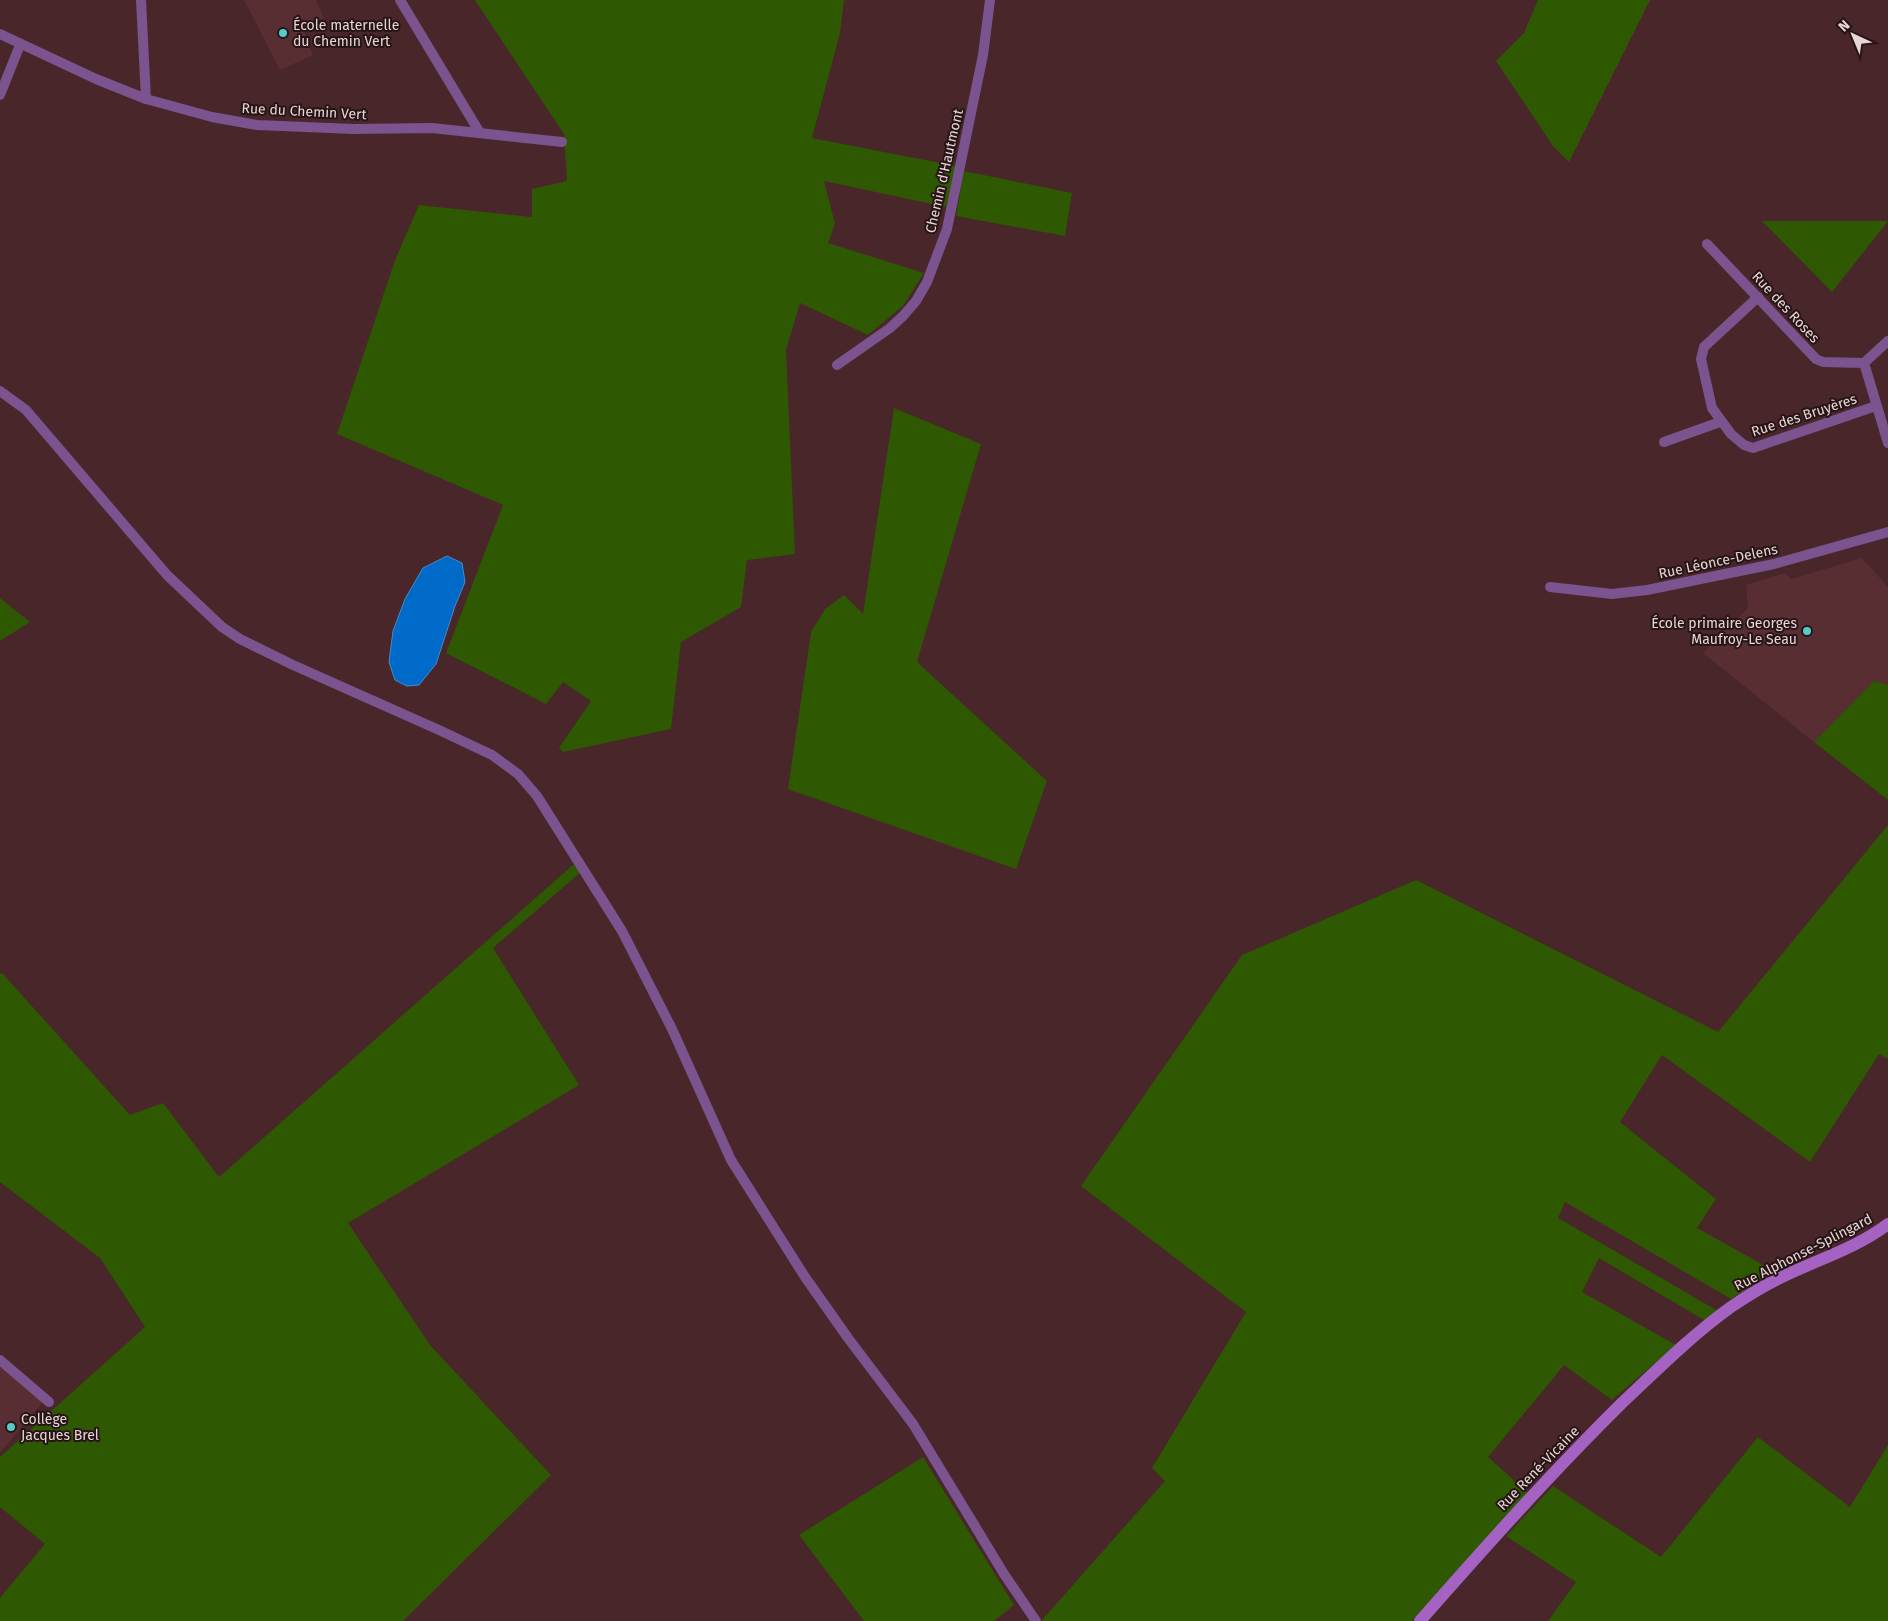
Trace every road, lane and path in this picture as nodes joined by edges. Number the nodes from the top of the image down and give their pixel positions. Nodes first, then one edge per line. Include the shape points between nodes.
1 (141, 0) edge
2 (400, 0) edge
3 (990, 0) edge
4 (0, 34) edge
5 (20, 45) junction
6 (0, 95) edge
7 (146, 99) junction
8 (480, 133) junction
9 (562, 142) dead end
10 (1707, 244) dead end
11 (1758, 297) junction
12 (1888, 341) edge
13 (1864, 363) junction
14 (837, 365) dead end
15 (0, 391) edge
16 (1876, 406) junction
17 (1720, 422) junction
18 (1664, 442) dead end
19 (1888, 443) edge
20 (1888, 532) edge
21 (1550, 587) dead end
22 (1888, 1224) edge
23 (1685, 1343) joint
24 (0, 1360) edge
25 (48, 1402) dead end
26 (1036, 1621) edge
27 (1420, 1621) edge

1 - 7 street
2 - 8 street
3 - 14 street, Chemin d'Hautmont via 983,55 947,229 927,282 916,301 890,328
4 - 5 street, Rue du Chemin Vert
5 - 6 street
5 - 7 street, Rue du Chemin Vert
7 - 8 street, Rue du Chemin Vert via 257,125 432,128
8 - 9 street, Rue du Chemin Vert
10 - 11 street, Rue des Roses
11 - 13 street, Rue des Roses via 1816,359
11 - 17 street via 1704,347 1701,359 1712,408
12 - 13 street
13 - 16 street
15 - 26 street via 14,399 37,423 167,575 222,627 293,666 492,755 518,774 537,796 622,931 672,1029 731,1160 805,1278 913,1424
16 - 17 street, Rue des Bruyères via 1753,448 1744,445
16 - 19 street
17 - 18 street
20 - 21 street, Rue Léonce-Delens via 1774,564 1647,590 1612,594
22 - 23 street, Rue Alphonse-Splingard via 1838,1254 1758,1289
23 - 27 street, Rue René-Vicaine via 1573,1452
24 - 25 street

